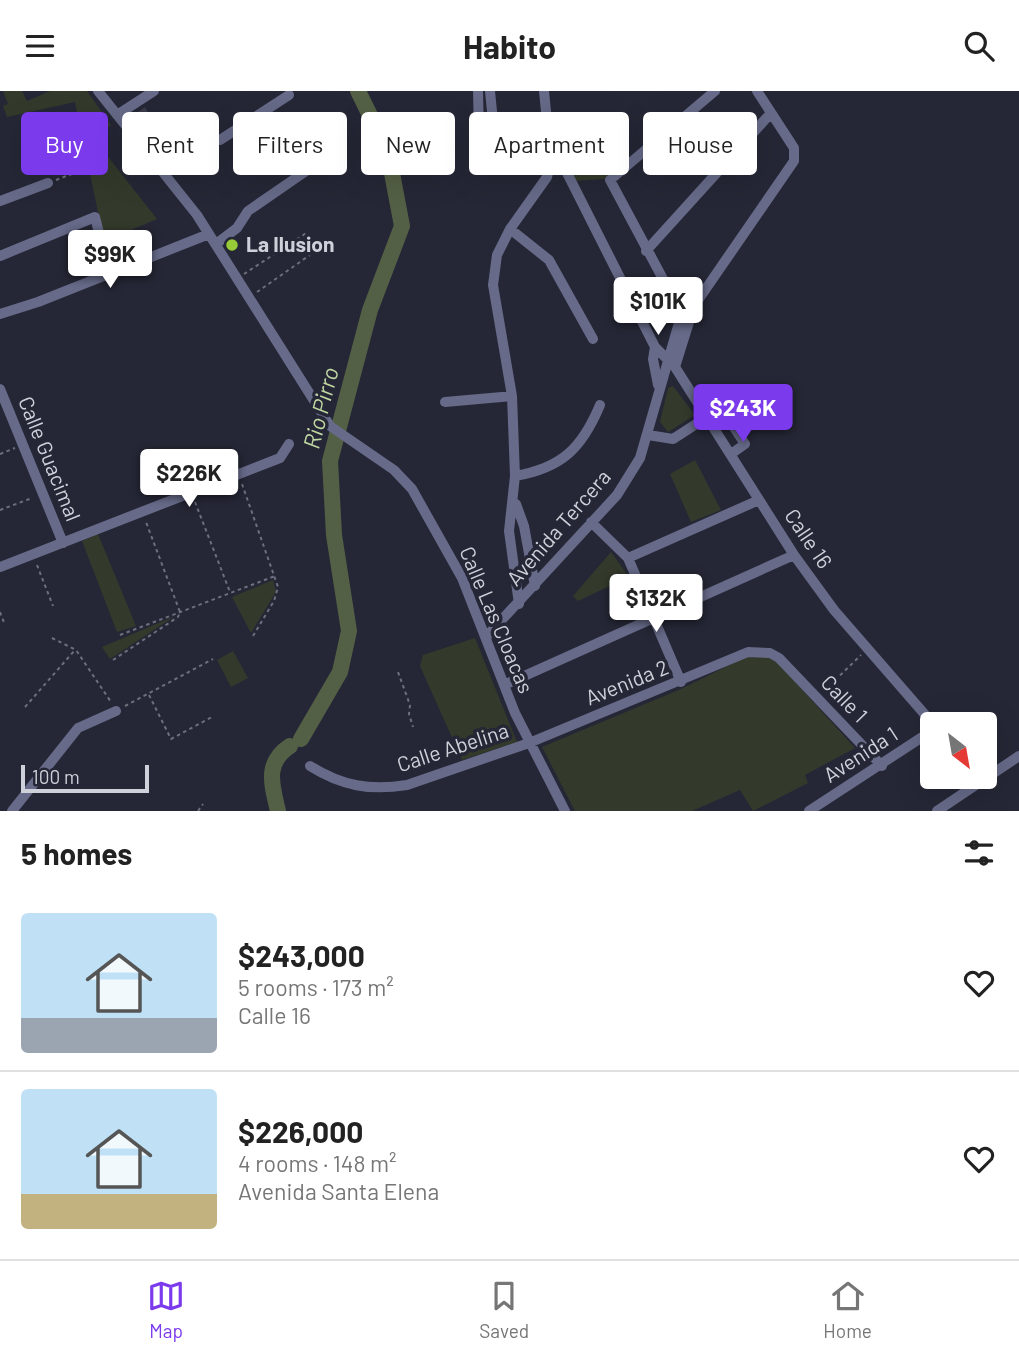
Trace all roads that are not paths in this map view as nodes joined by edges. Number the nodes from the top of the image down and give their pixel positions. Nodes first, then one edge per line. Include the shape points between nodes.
1 (98, 91) edge
2 (154, 91) edge
3 (478, 91) edge
4 (490, 91) edge
5 (544, 91) edge
6 (715, 91) edge
7 (757, 91) edge
8 (289, 95) dead end
9 (546, 112) edge
10 (771, 113) junction
11 (117, 115) junction
12 (122, 121) edge
13 (219, 140) edge
14 (165, 175) edge
15 (300, 175) edge
16 (548, 175) edge
17 (568, 175) edge
18 (48, 183) road end
19 (0, 201) edge
20 (510, 229) junction
21 (209, 234) junction
22 (216, 244) junction
23 (646, 251) junction
24 (0, 256) edge
25 (109, 273) junction
26 (688, 308) junction
27 (0, 314) edge
28 (593, 339) dead end
29 (655, 347) junction
30 (672, 365) junction
31 (0, 389) edge
32 (659, 390) junction
33 (512, 396) junction
34 (445, 402) dead end
35 (600, 405) dead end
36 (707, 417) junction
37 (733, 426) dead end
38 (648, 435) junction
39 (289, 444) dead end
40 (731, 454) junction
41 (515, 476) junction
42 (759, 500) junction
43 (515, 502) junction
44 (591, 522) junction
45 (63, 543) junction
46 (794, 555) junction
47 (628, 558) junction
48 (0, 567) edge
49 (535, 586) junction
50 (519, 604) junction
51 (653, 618) junction
52 (486, 638) junction
53 (779, 658) joint
54 (681, 682) junction
55 (504, 685) junction
56 (116, 711) road end
57 (923, 712) edge
58 (920, 739) edge
59 (529, 743) junction
60 (1019, 756) edge
61 (310, 766) dead end
62 (882, 766) junction
63 (998, 768) edge
64 (967, 789) edge
65 (12, 811) edge
66 (565, 811) edge
67 (809, 811) edge
68 (937, 811) edge

1 - 11 street, Calle Las Cloacas
2 - 11 street
3 - 4 street via 479,134 487,140 495,132
5 - 9 street
6 - 23 street via 610,180
7 - 10 street
8 - 13 street
10 - 23 street
10 - 26 street, Avenida Tercera via 794,148 794,161
11 - 12 street, Calle Las Cloacas
14 - 21 street, Calle Las Cloacas
15 - 22 street via 248,211 237,228
16 - 20 street
17 - 29 street
18 - 19 street
20 - 28 street via 550,260
20 - 33 street via 497,255 493,285
21 - 22 street, Calle Las Cloacas
21 - 25 street
22 - 52 street, Calle Las Cloacas via 330,426 394,470 412,489 462,577
23 - 26 street via 678,307
24 - 25 street via 95,217
25 - 27 street
26 - 30 street, Avenida Tercera
29 - 30 street, Calle 16
29 - 32 street
30 - 32 street, Avenida Tercera
30 - 36 street, Calle 16
31 - 45 street, Calle Guacimal
32 - 38 street, Avenida Tercera
33 - 34 street
33 - 41 street
35 - 41 street via 589,432 567,456 538,472
36 - 38 street via 673,439
36 - 40 street, Calle 16
37 - 40 street via 745,444
38 - 44 street, Avenida Tercera via 617,495
39 - 45 street via 280,458
40 - 42 street, Calle 16
41 - 43 street
42 - 46 street, Calle 16
42 - 47 street
43 - 49 street
43 - 50 street via 509,531
44 - 47 street
44 - 49 street, Avenida Tercera
45 - 48 street
46 - 51 street
46 - 57 street, Calle 16
47 - 51 street
49 - 50 street, Avenida Tercera
50 - 52 street, Avenida Tercera
51 - 54 street
51 - 55 street
52 - 55 street, Calle Las Cloacas
53 - 54 street, Avenida 2 via 748,652
53 - 62 street, Calle 1
54 - 59 street, Avenida 2
55 - 59 street, Calle Las Cloacas
56 - 65 street via 78,728
58 - 62 street, Avenida 1
59 - 61 street, Calle Abelina via 387,788 347,785
59 - 66 street, Calle Las Cloacas
60 - 63 street
62 - 67 street, Avenida 1
64 - 68 street

